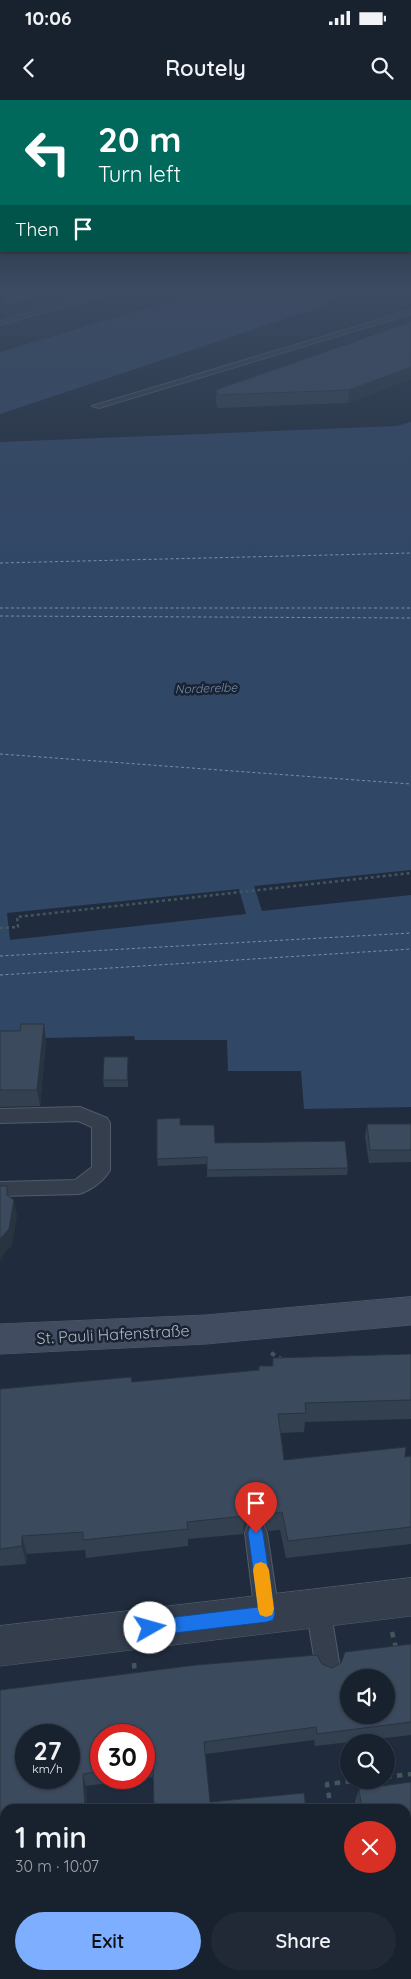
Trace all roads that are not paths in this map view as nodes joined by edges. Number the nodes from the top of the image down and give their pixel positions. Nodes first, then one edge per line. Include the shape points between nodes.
1 (191, 378) edge
2 (96, 406) dead end
3 (0, 1116) edge
4 (0, 1189) edge
5 (411, 1311) edge
6 (0, 1339) edge
7 (256, 1533) dead end
8 (411, 1597) edge
9 (318, 1608) junction
10 (267, 1614) junction
11 (0, 1646) edge
12 (328, 1668) edge

1 - 2 lane
3 - 4 lane via 80,1114 101,1123 101,1170 79,1187
5 - 6 main road, St. Pauli Hafenstraße via 227,1328
7 - 10 lane
8 - 9 street
9 - 10 street
9 - 12 lane
10 - 11 street

